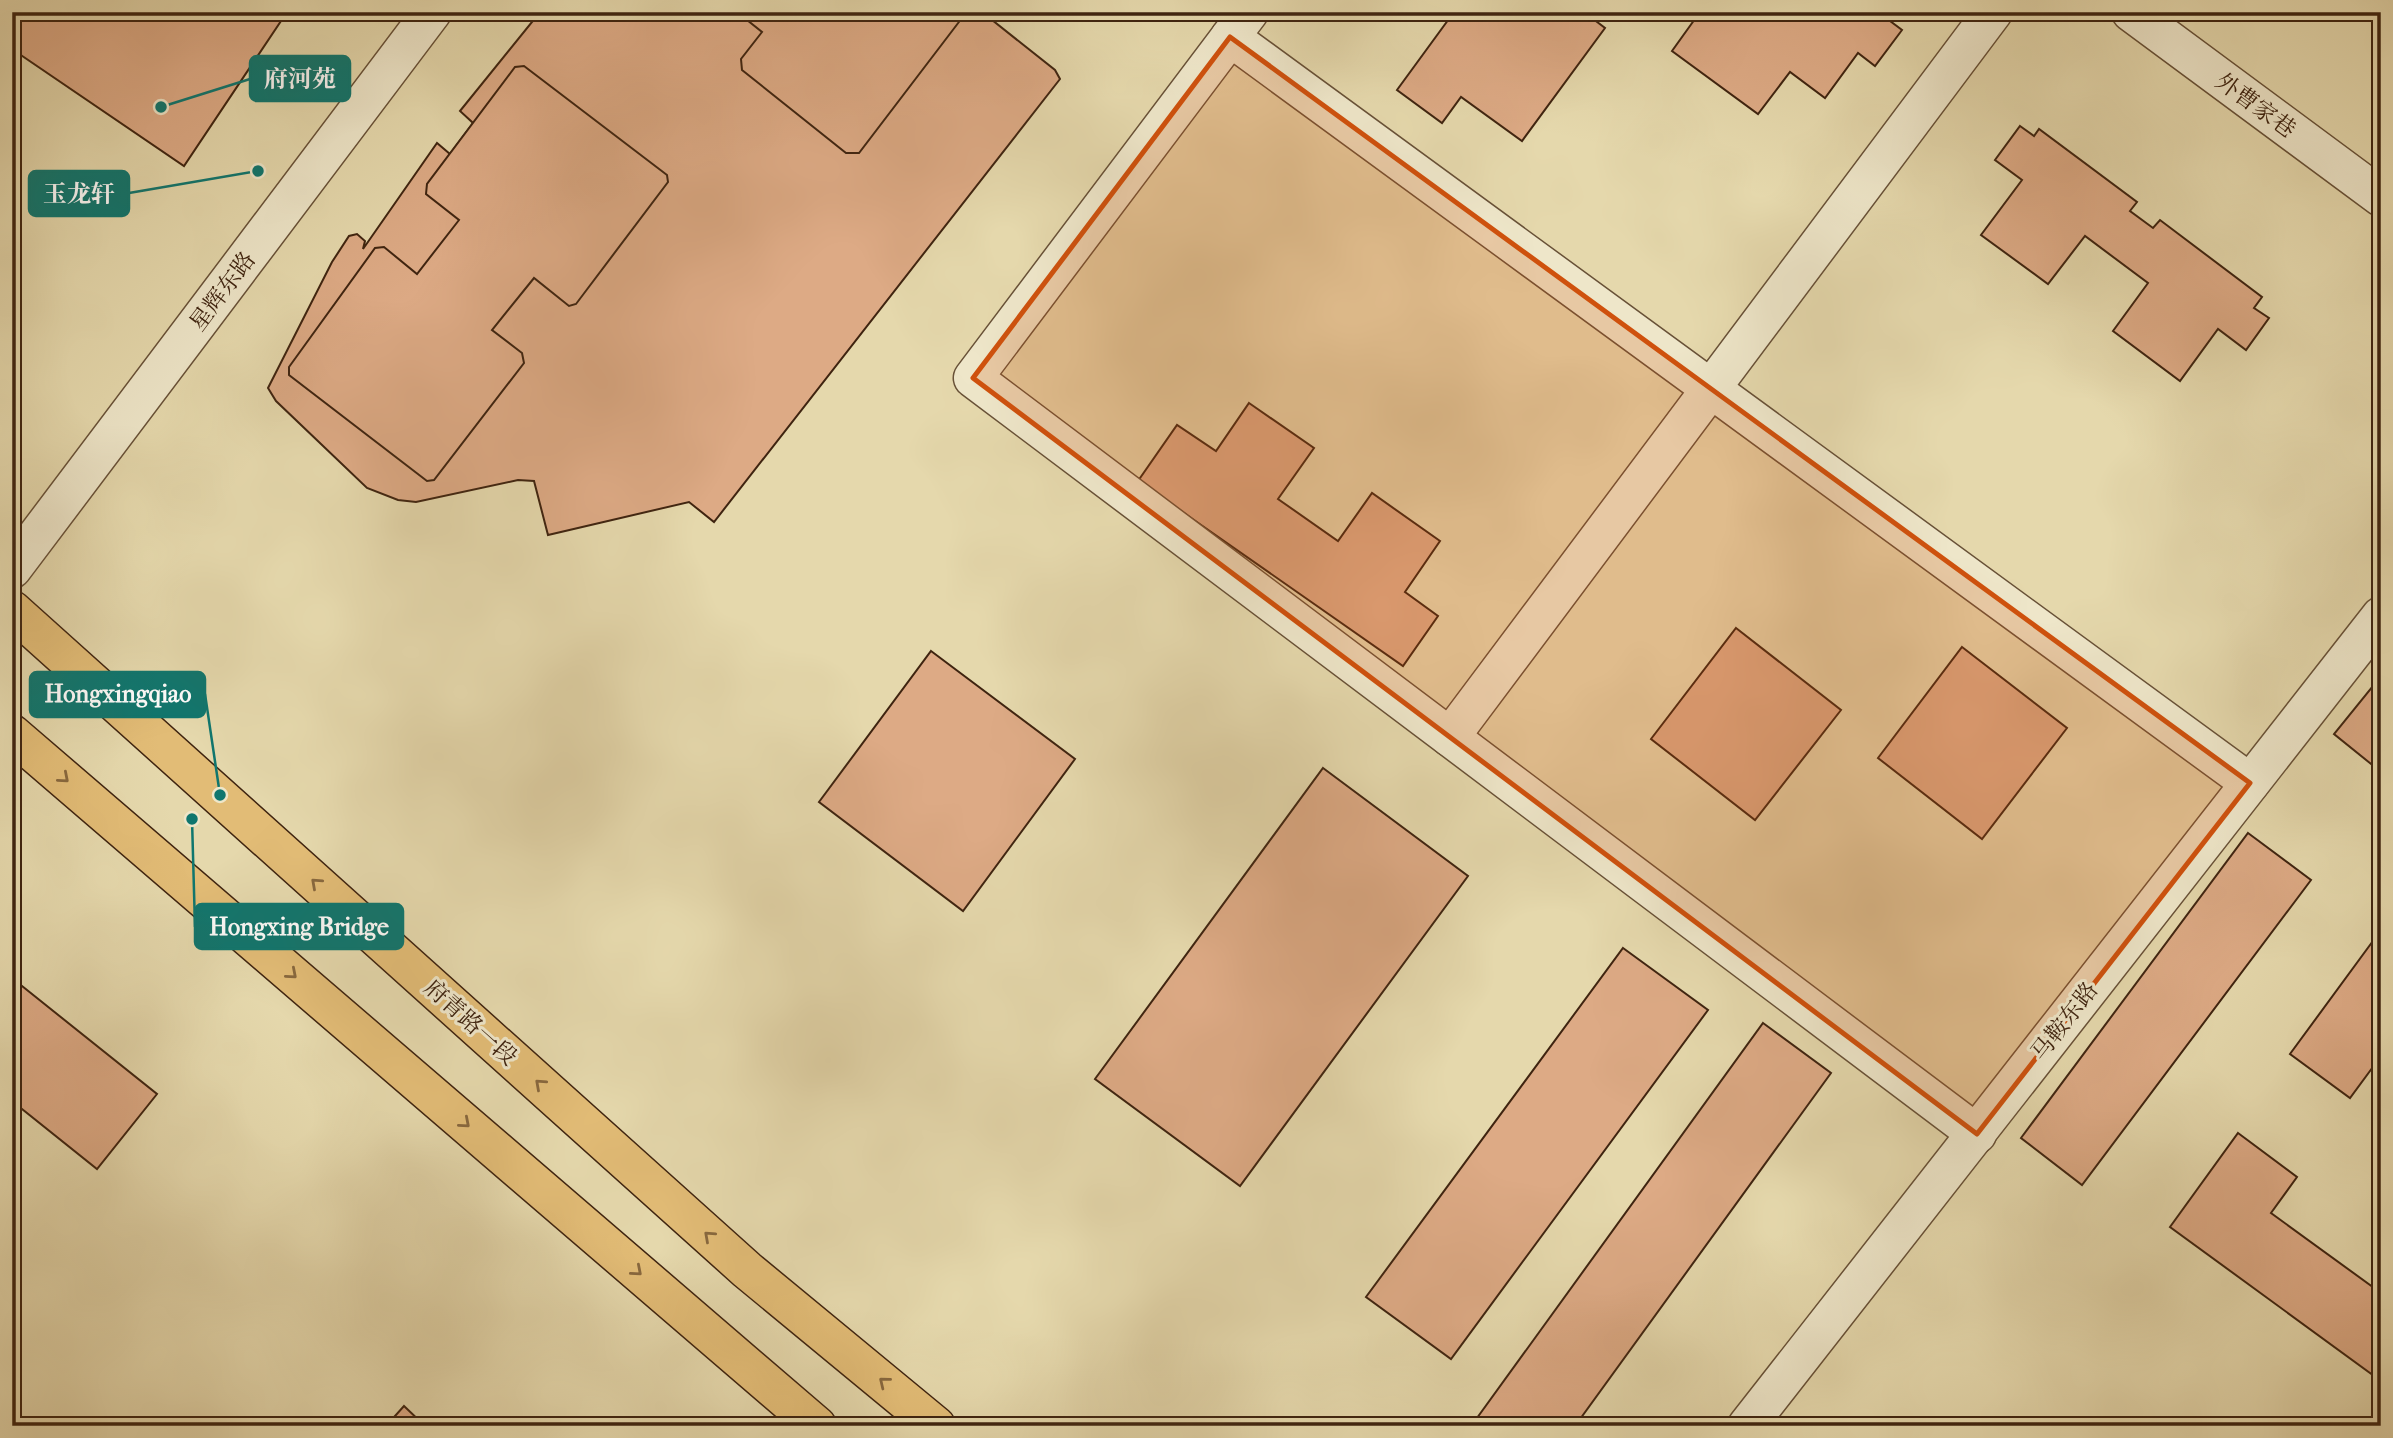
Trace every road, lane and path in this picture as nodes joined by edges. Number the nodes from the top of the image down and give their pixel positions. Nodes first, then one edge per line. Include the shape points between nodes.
1 (432, 12) edge
2 (1993, 12) edge
3 (2131, 12) edge
4 (1240, 25) edge
5 (2381, 197) edge
6 (1711, 389) junction
7 (12, 569) edge
8 (12, 610) edge
9 (2381, 615) edge
10 (12, 734) edge
11 (1450, 737) junction
12 (2250, 783) junction
13 (1977, 1134) junction
14 (817, 1426) edge
15 (936, 1426) edge
16 (1746, 1426) edge

1 - 7 street, 星辉东路
2 - 6 street
3 - 5 street, 外曹家巷
4 - 6 street
4 - 11 street via 973,378
6 - 11 street
6 - 12 street
15 -> 8 main road, 府青路一段 via 736,1260
9 - 12 street, 马鞍东路
10 -> 14 main road
11 - 13 street
12 - 13 street, 马鞍东路
13 - 16 street, 马鞍东路

